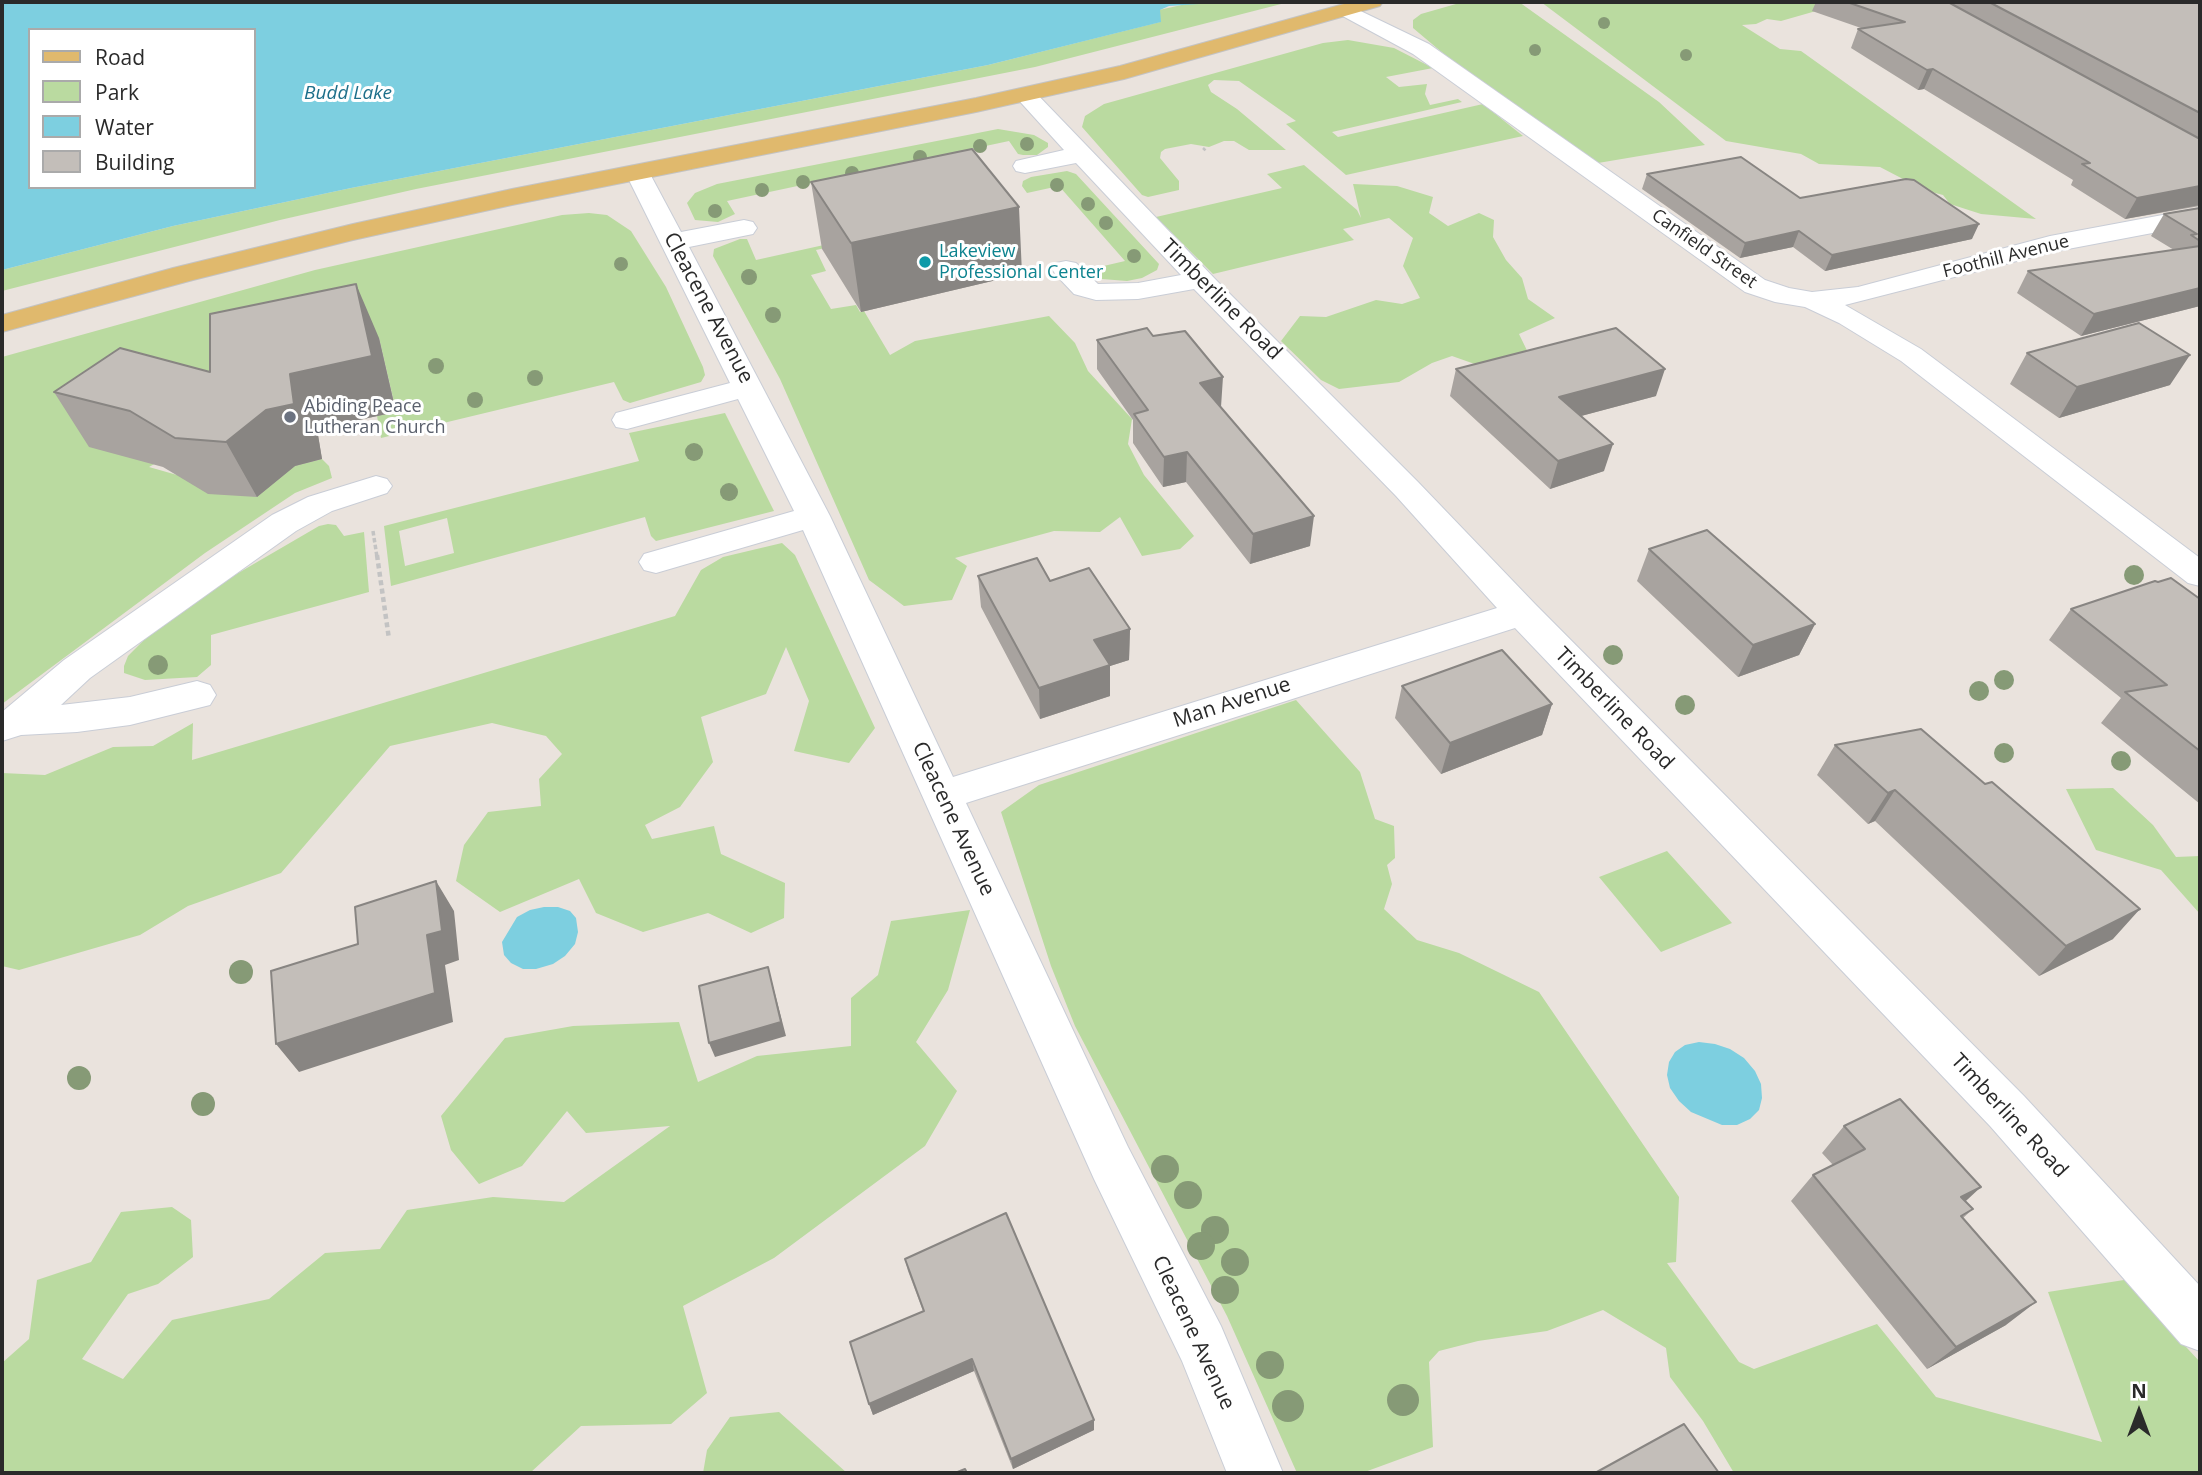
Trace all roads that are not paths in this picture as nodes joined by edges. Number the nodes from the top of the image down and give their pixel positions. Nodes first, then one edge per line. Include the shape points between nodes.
1 (1373, 2) edge
2 (1346, 10) junction
3 (1025, 95) junction
4 (1082, 154) junction
5 (1024, 166) dead end
6 (637, 172) junction
7 (2200, 216) edge
8 (744, 228) dead end
9 (673, 243) junction
10 (1066, 269) dead end
11 (1200, 280) junction
12 (1812, 300) junction
13 (2, 324) edge
14 (749, 387) junction
15 (627, 420) dead end
16 (376, 486) dead end
17 (813, 516) junction
18 (656, 562) dead end
19 (2200, 575) edge
20 (1522, 613) junction
21 (197, 695) dead end
22 (10, 724) edge
23 (943, 795) junction
24 (2200, 1325) edge
25 (1255, 1473) edge

1 - 2 main road
2 - 3 main road via 1171,60
2 - 12 street, Canfield Street via 1421,49 1755,286
3 - 4 street, Timberline Road
3 - 6 main road
4 - 5 street
4 - 11 street, Timberline Road
6 - 9 street, Cleacene Avenue
6 - 13 main road via 353,232
7 - 12 street, Foothill Avenue via 2050,244 1859,295
8 - 9 street
9 - 14 street, Cleacene Avenue
10 - 11 street via 1084,288 1096,292 1138,291
11 - 20 street, Timberline Road via 1407,489
12 - 19 street, Canfield Street via 1911,355
14 - 15 street
14 - 17 street, Cleacene Avenue
16 - 22 street via 320,504 284,523 77,669
17 - 18 street
17 - 23 street, Cleacene Avenue
20 - 23 street, Man Avenue
20 - 24 street, Timberline Road via 2007,1111
21 - 22 street via 130,711
23 - 25 street, Cleacene Avenue via 1111,1163 1202,1345

